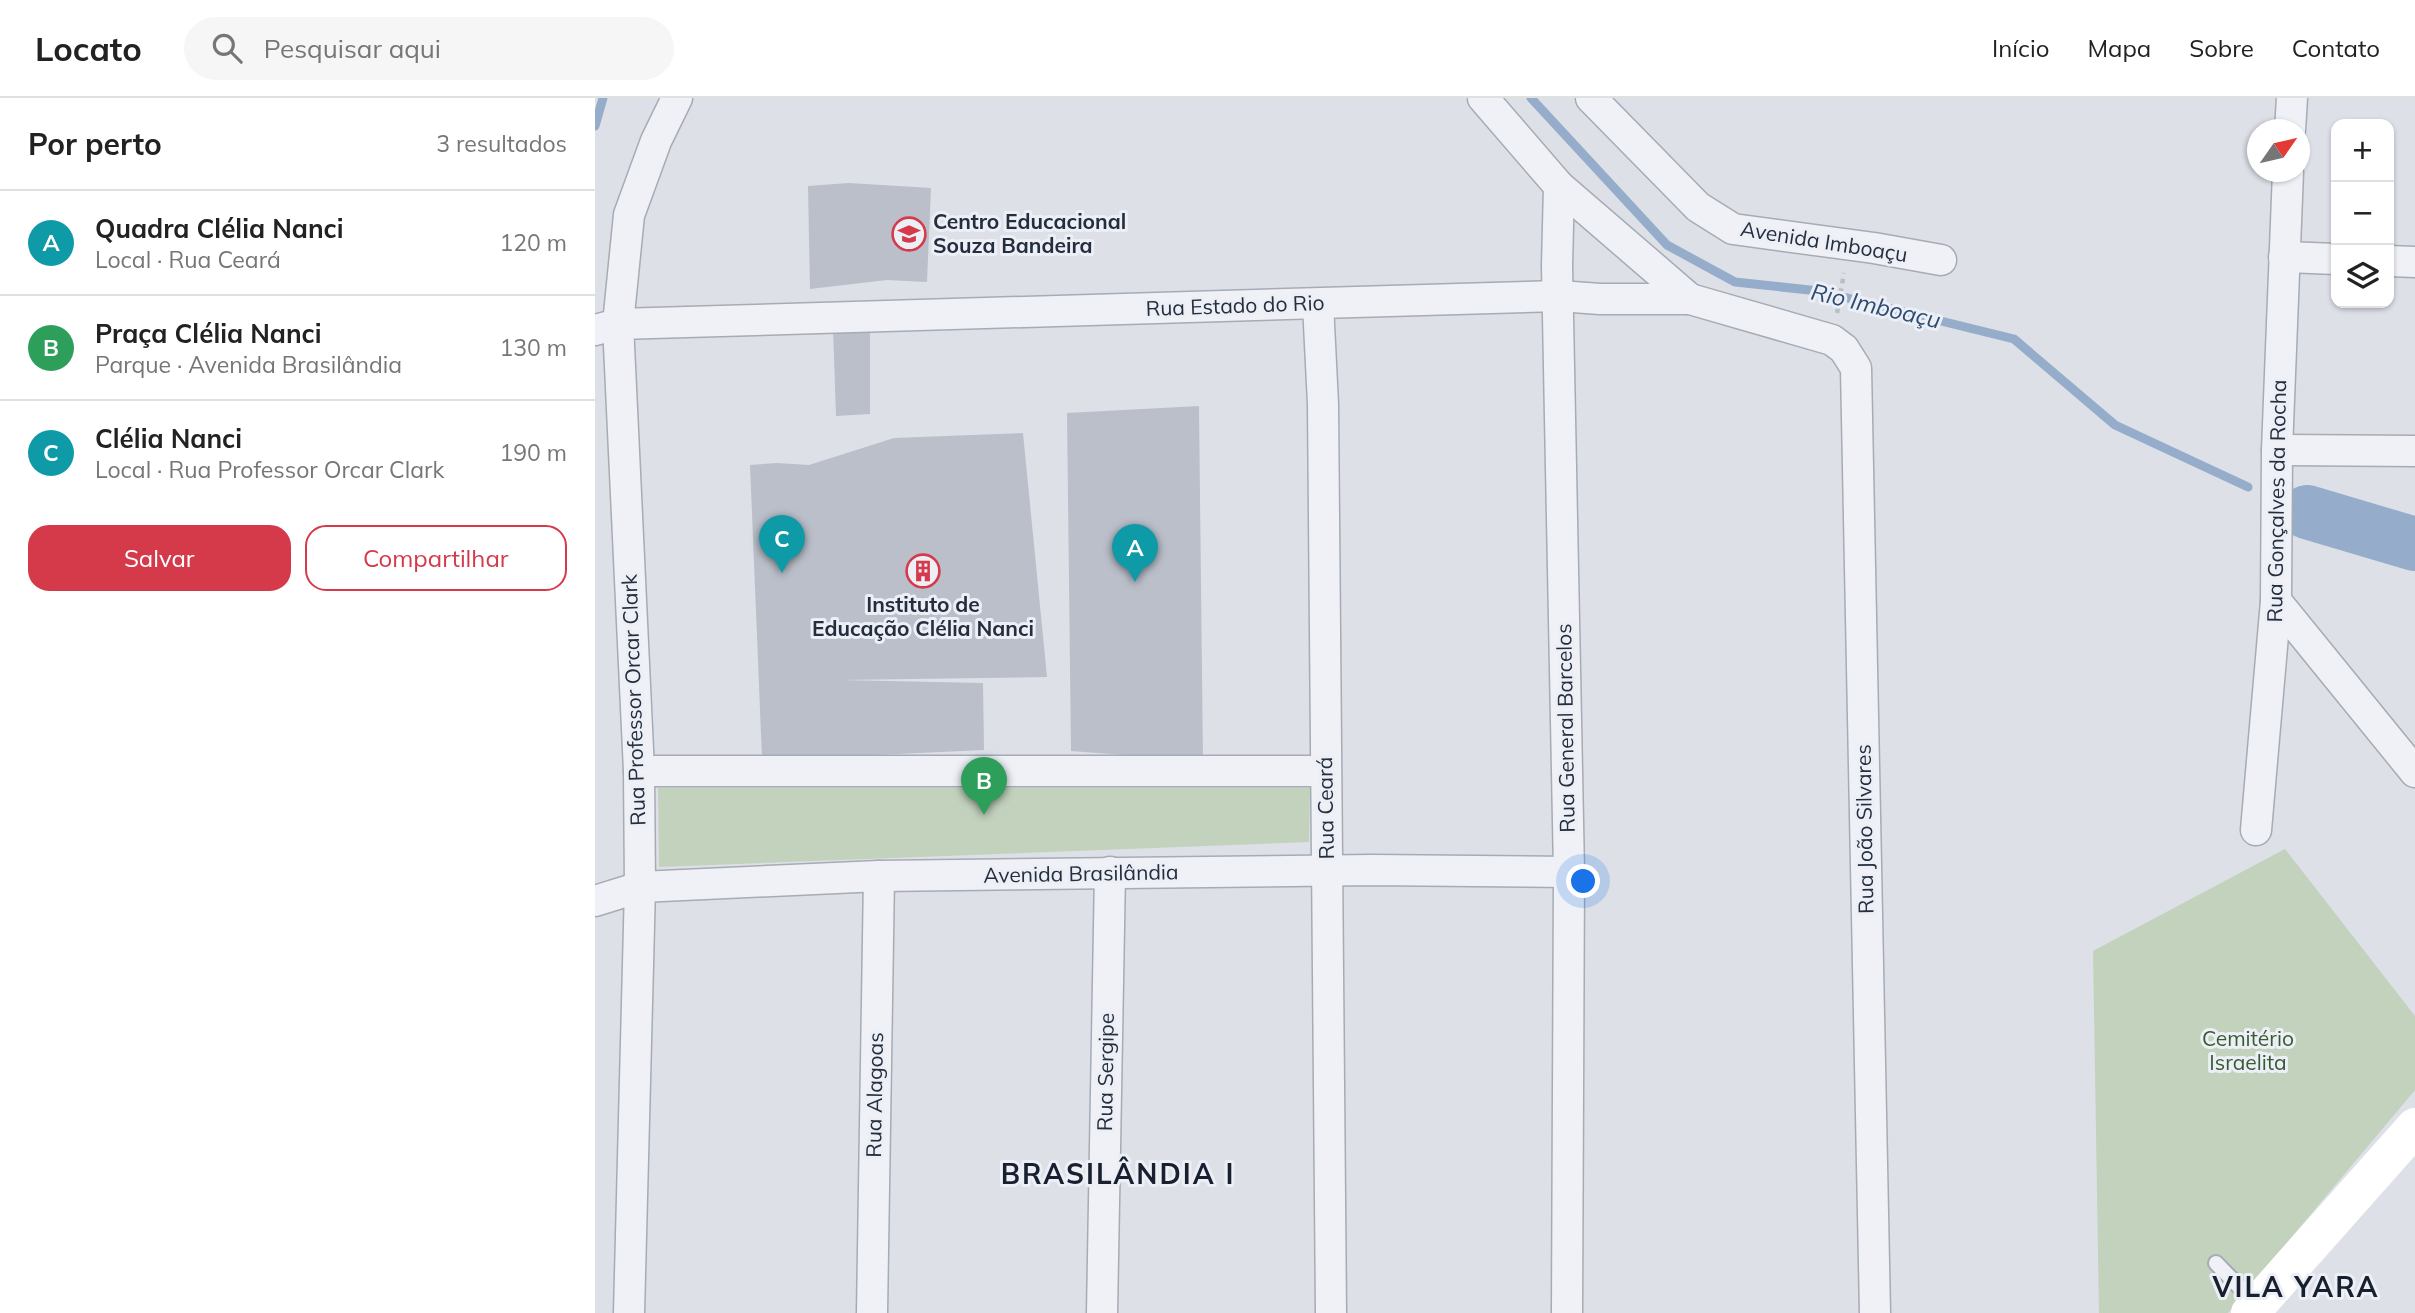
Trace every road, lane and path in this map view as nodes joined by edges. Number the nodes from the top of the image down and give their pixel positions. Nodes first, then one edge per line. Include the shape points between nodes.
1 (677, 98) edge
2 (1483, 98) edge
3 (1591, 98) edge
4 (2292, 98) edge
5 (2291, 119) edge
6 (2288, 182) edge
7 (1559, 186) junction
8 (1849, 245) junction
9 (2284, 257) junction
10 (2331, 259) edge
11 (1941, 260) dead end
12 (2394, 261) edge
13 (2415, 262) edge
14 (1559, 296) junction
15 (1691, 299) junction
16 (1318, 304) junction
17 (606, 327) edge
18 (1838, 345) junction
19 (2277, 450) junction
20 (2415, 451) edge
21 (2276, 601) junction
22 (639, 771) junction
23 (1325, 771) junction
24 (2415, 772) edge
25 (2256, 830) dead end
26 (1110, 872) junction
27 (1327, 873) junction
28 (1569, 873) junction
29 (879, 876) junction
30 (640, 887) junction
31 (595, 901) edge
32 (2415, 1128) edge
33 (2216, 1264) dead end
34 (2253, 1309) edge
35 (629, 1313) edge
36 (872, 1313) edge
37 (1102, 1313) edge
38 (1331, 1313) edge
39 (1567, 1313) edge
40 (1875, 1313) edge

1 - 17 street, Rua Professor Orcar Clark via 629,215
2 - 7 street
3 - 8 street, Avenida Imboaçu via 1698,207 1733,229
4 - 5 street
6 - 9 street, Rua Gonçalves da Rocha
7 - 14 street, Rua General Barcelos
7 - 15 street
8 - 11 street, Avenida Imboaçu
8 - 18 path
9 - 10 street
9 - 19 street, Rua Gonçalves da Rocha
12 - 13 street
14 - 15 street, Rua Estado do Rio
14 - 16 street, Rua Estado do Rio
14 - 28 street, Rua General Barcelos
15 - 18 street, Rua Estado do Rio
16 - 17 street, Rua Estado do Rio
16 - 23 street, Rua Ceará
17 - 22 street, Rua Professor Orcar Clark
18 - 40 street, Rua João Silvares via 1856,368
19 - 20 street
19 - 21 street, Rua Gonçalves da Rocha
21 - 24 street
21 - 25 street, Rua Gonçalves da Rocha
22 - 23 street
22 - 30 street, Rua Professor Orcar Clark
23 - 27 street, Rua Ceará
26 - 27 street, Avenida Brasilândia
26 - 29 street, Avenida Brasilândia
26 - 37 street, Rua Sergipe
27 - 28 street, Avenida Brasilândia
27 - 38 street, Rua Ceará
28 - 39 street, Rua General Barcelos
29 - 30 street, Avenida Brasilândia
29 - 36 street, Rua Alagoas
30 - 31 street, Avenida Brasilândia
30 - 35 street, Rua Professor Orcar Clark
32 - 34 main road
33 - 34 lane

